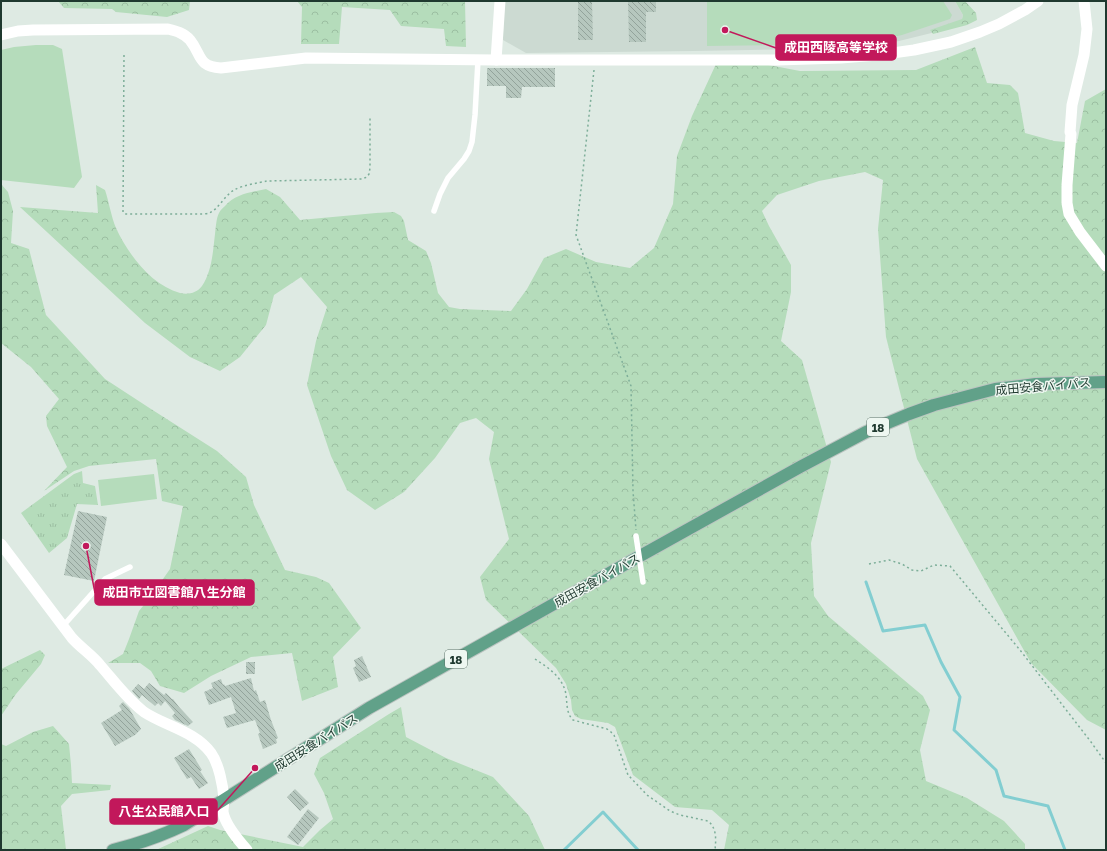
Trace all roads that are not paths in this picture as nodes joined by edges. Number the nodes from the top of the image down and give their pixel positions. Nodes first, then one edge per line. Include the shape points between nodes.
1 (500, 1) edge
2 (1038, 1) edge
3 (1084, 1) edge
4 (1, 35) edge
5 (478, 60) junction
6 (496, 60) junction
7 (434, 211) dead end
8 (1106, 266) edge
9 (1106, 382) edge
10 (636, 536) road end
11 (1, 544) edge
12 (130, 567) dead end
13 (643, 582) dead end
14 (63, 626) junction
15 (224, 799) junction
16 (113, 850) edge
17 (247, 850) edge

1 - 6 street
2 - 6 street via 1006,20 951,42 914,50 841,58
3 - 8 street via 1087,29 1084,55 1072,105 1066,203 1076,226
4 - 5 street via 33,30 168,29 186,36 206,64 221,68 306,58
5 - 6 street
5 - 7 lane via 472,142 464,159 448,178
9 - 15 main road, 成田安食バイパス / 18 via 1014,387 961,397 866,432 382,701
10 - 13 lane, bridge
11 - 14 street
12 - 14 lane via 105,579
14 - 15 street via 136,705 189,734 211,752 219,772
15 - 16 main road, 成田安食バイパス / 18 via 164,834
15 - 17 street via 223,812 227,822

